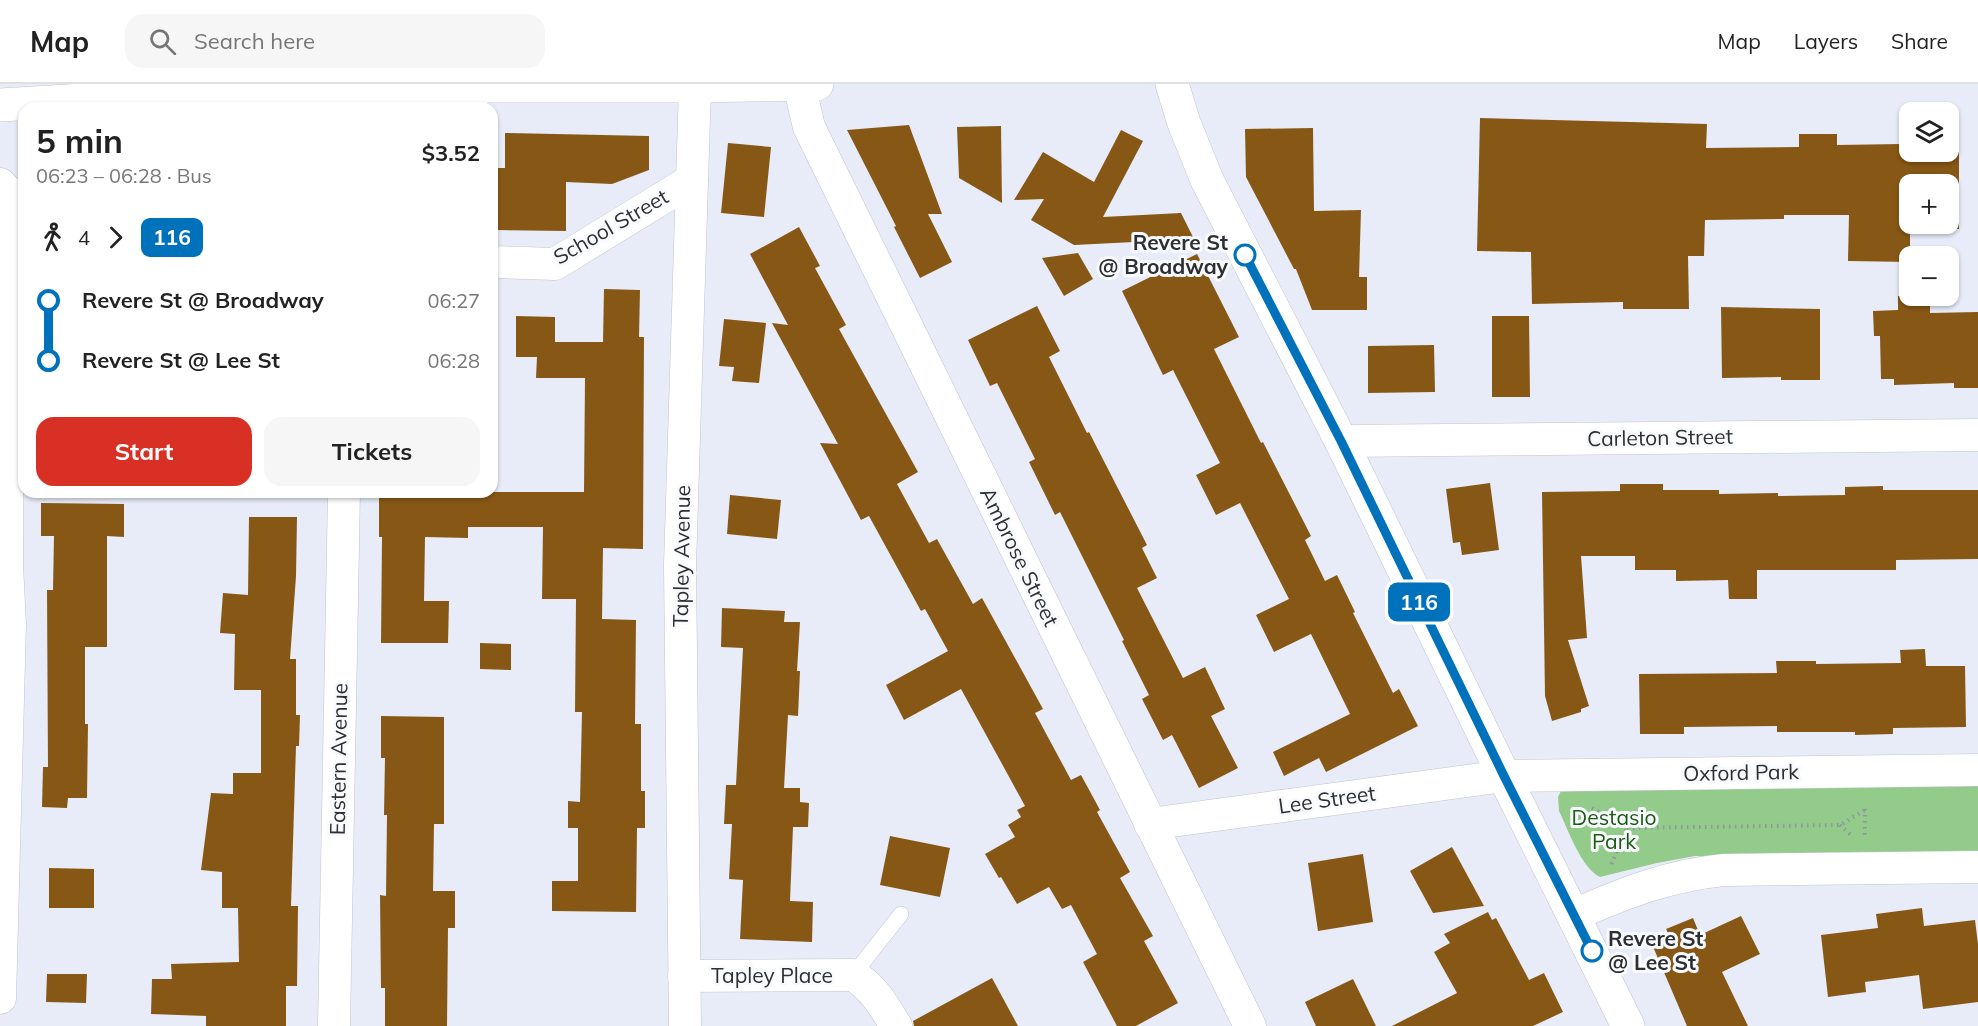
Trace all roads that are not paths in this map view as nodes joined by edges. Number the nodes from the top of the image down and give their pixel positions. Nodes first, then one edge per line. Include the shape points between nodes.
1 (799, 84) edge
2 (817, 84) edge
3 (1172, 84) edge
4 (695, 86) junction
5 (480, 97) edge
6 (47, 102) edge
7 (18, 104) edge
8 (0, 105) edge
9 (692, 180) junction
10 (8, 191) edge
11 (498, 262) edge
12 (1978, 435) edge
13 (1341, 441) junction
14 (344, 498) edge
15 (1978, 770) edge
16 (1504, 776) junction
17 (1150, 824) junction
18 (1978, 867) edge
19 (901, 914) dead end
20 (1574, 915) junction
21 (853, 975) junction
22 (684, 976) junction
23 (0, 998) edge
24 (334, 1026) edge
25 (685, 1026) edge
26 (896, 1026) edge
27 (1250, 1026) edge
28 (1628, 1026) edge

1 - 2 street
1 - 4 street
1 - 17 street, Ambrose Street via 809,127
3 - 13 street via 1207,180
4 - 5 street
4 - 9 street, Tapley Avenue
5 - 6 street via 220,91
7 - 8 street
9 - 11 street, School Street via 555,264
9 - 22 street, Tapley Avenue via 680,565
10 - 23 street via 6,565 10,624
12 - 13 street, Carleton Street
13 - 16 street
14 - 24 street, Eastern Avenue
15 - 16 street, Oxford Park
16 - 17 street, Lee Street
16 - 20 street
17 - 27 street, Ambrose Street
18 - 20 street via 1698,872 1669,878
19 - 21 lane, Tapley Place
20 - 28 street
21 - 22 street, Tapley Place
21 - 26 street via 878,997
22 - 25 street, Tapley Avenue

